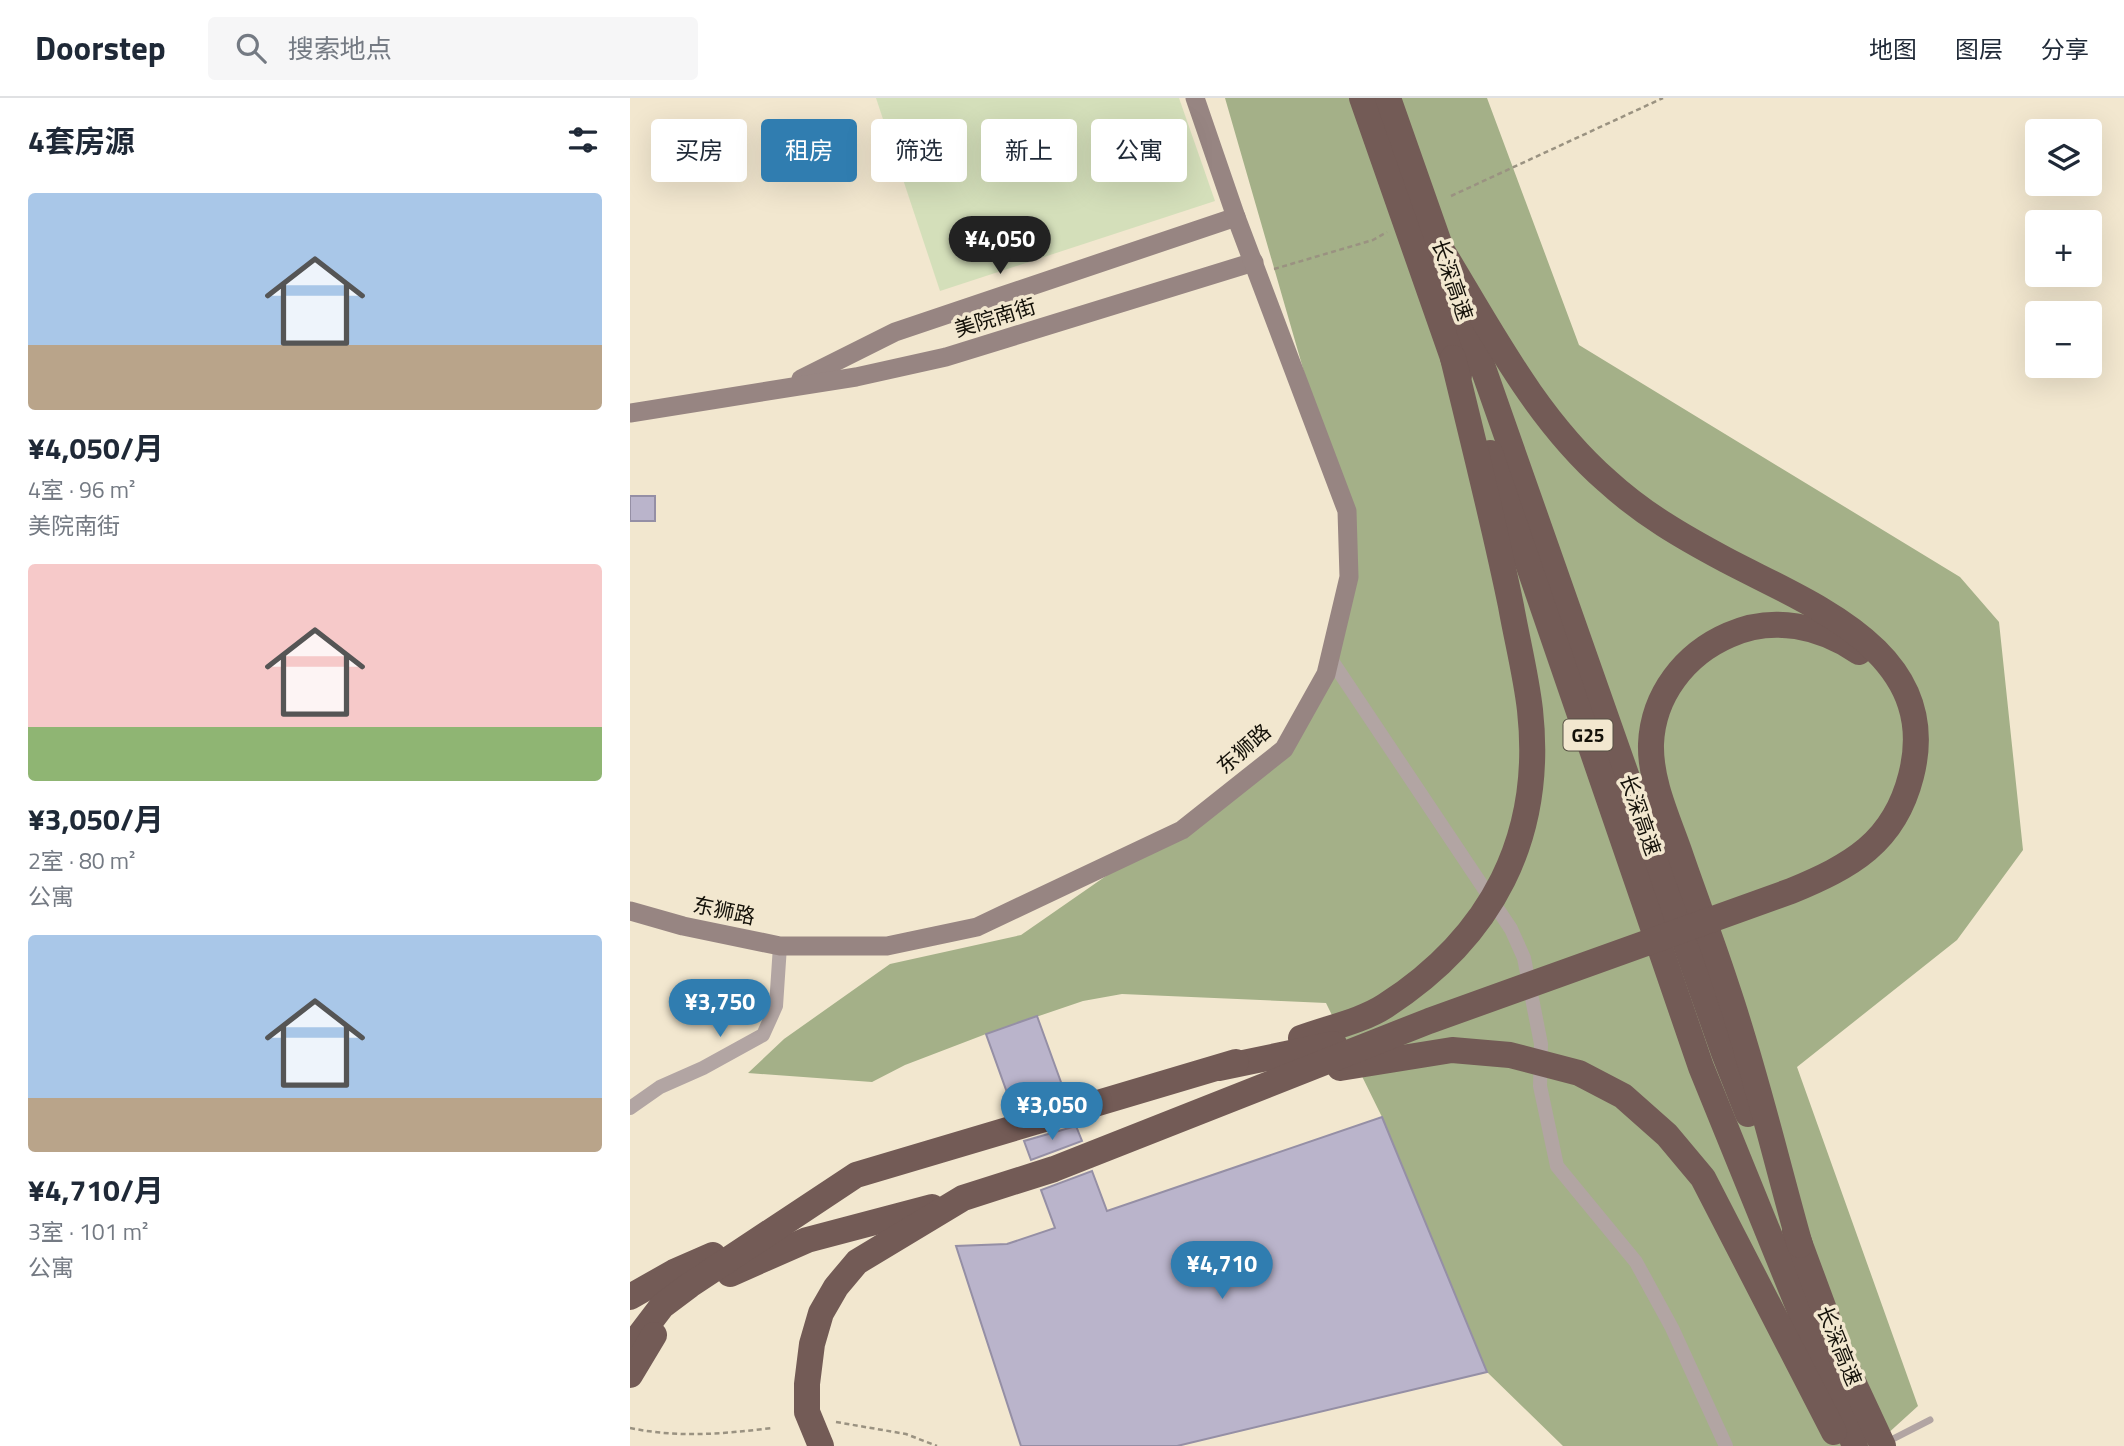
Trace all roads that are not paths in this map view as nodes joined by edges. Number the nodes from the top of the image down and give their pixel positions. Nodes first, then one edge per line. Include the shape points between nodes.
1 (1195, 98) edge
2 (1362, 98) edge
3 (1388, 98) edge
4 (1236, 217) junction
5 (1441, 249) junction
6 (1256, 268) junction
7 (1453, 358) junction
8 (786, 387) junction
9 (630, 413) edge
10 (1330, 658) junction
11 (1897, 692) junction
12 (630, 911) edge
13 (780, 946) junction
14 (1426, 1015) junction
15 (1219, 1069) junction
16 (1278, 1080) junction
17 (630, 1108) edge
18 (963, 1198) junction
19 (773, 1230) junction
20 (1800, 1245) junction
21 (630, 1297) edge
22 (637, 1343) edge
23 (1824, 1370) junction
24 (630, 1375) edge
25 (1930, 1420) dead end
26 (821, 1446) edge
27 (1726, 1446) edge
28 (1841, 1446) edge
29 (1855, 1446) edge
30 (1873, 1446) edge
31 (1883, 1446) edge

1 - 4 street, 东狮路
2 - 7 highway, 长深高速 / G25
3 - 5 highway, 长深高速 / G25
4 - 6 street, 东狮路
4 - 8 street, 美院南街 via 895,332
5 - 11 highway via 1511,365 1556,428 1605,480 1651,519 1831,614 1889,662
5 - 20 highway, 长深高速 / G25 via 1724,1054
6 - 8 street, 美院南街 via 946,357
6 - 10 street, 东狮路 via 1347,511 1349,577
7 - 15 highway via 1501,559 1530,710 1531,793 1522,837 1491,903 1452,951 1383,1007
7 - 23 highway, 长深高速 / G25 via 1509,502 1700,1067
8 - 9 street, 美院南街
10 - 13 street, 东狮路 via 1326,674 1284,749 1182,830 977,927 887,946
10 - 27 street via 1511,929 1524,958 1541,1044 1540,1086 1558,1166 1636,1262
11 - 14 highway via 1903,762 1895,795 1877,825 1844,852
11 - 20 highway via 1862,654 1840,639 1805,626 1770,624 1708,644 1686,662 1668,686 1654,720 1651,746 1661,801 1729,993
12 - 13 street, 东狮路
13 - 17 street via 776,1006 763,1035 660,1087
14 - 15 highway via 1335,1044
14 - 16 highway
15 - 19 highway via 856,1175
16 - 18 highway via 1054,1169
16 - 23 highway via 1452,1050 1539,1062 1579,1073 1623,1096 1667,1135 1703,1178
18 - 22 highway via 807,1240 736,1270 707,1286
18 - 26 highway via 858,1262 821,1313 811,1344 807,1412
19 - 21 highway via 674,1272
19 - 22 highway via 662,1306
20 - 23 highway, 长深高速 / G25
22 - 24 highway
23 - 28 highway
23 - 29 highway, 长深高速 / G25
23 - 31 highway, 长深高速 / G25
25 - 30 lane via 1899,1438

